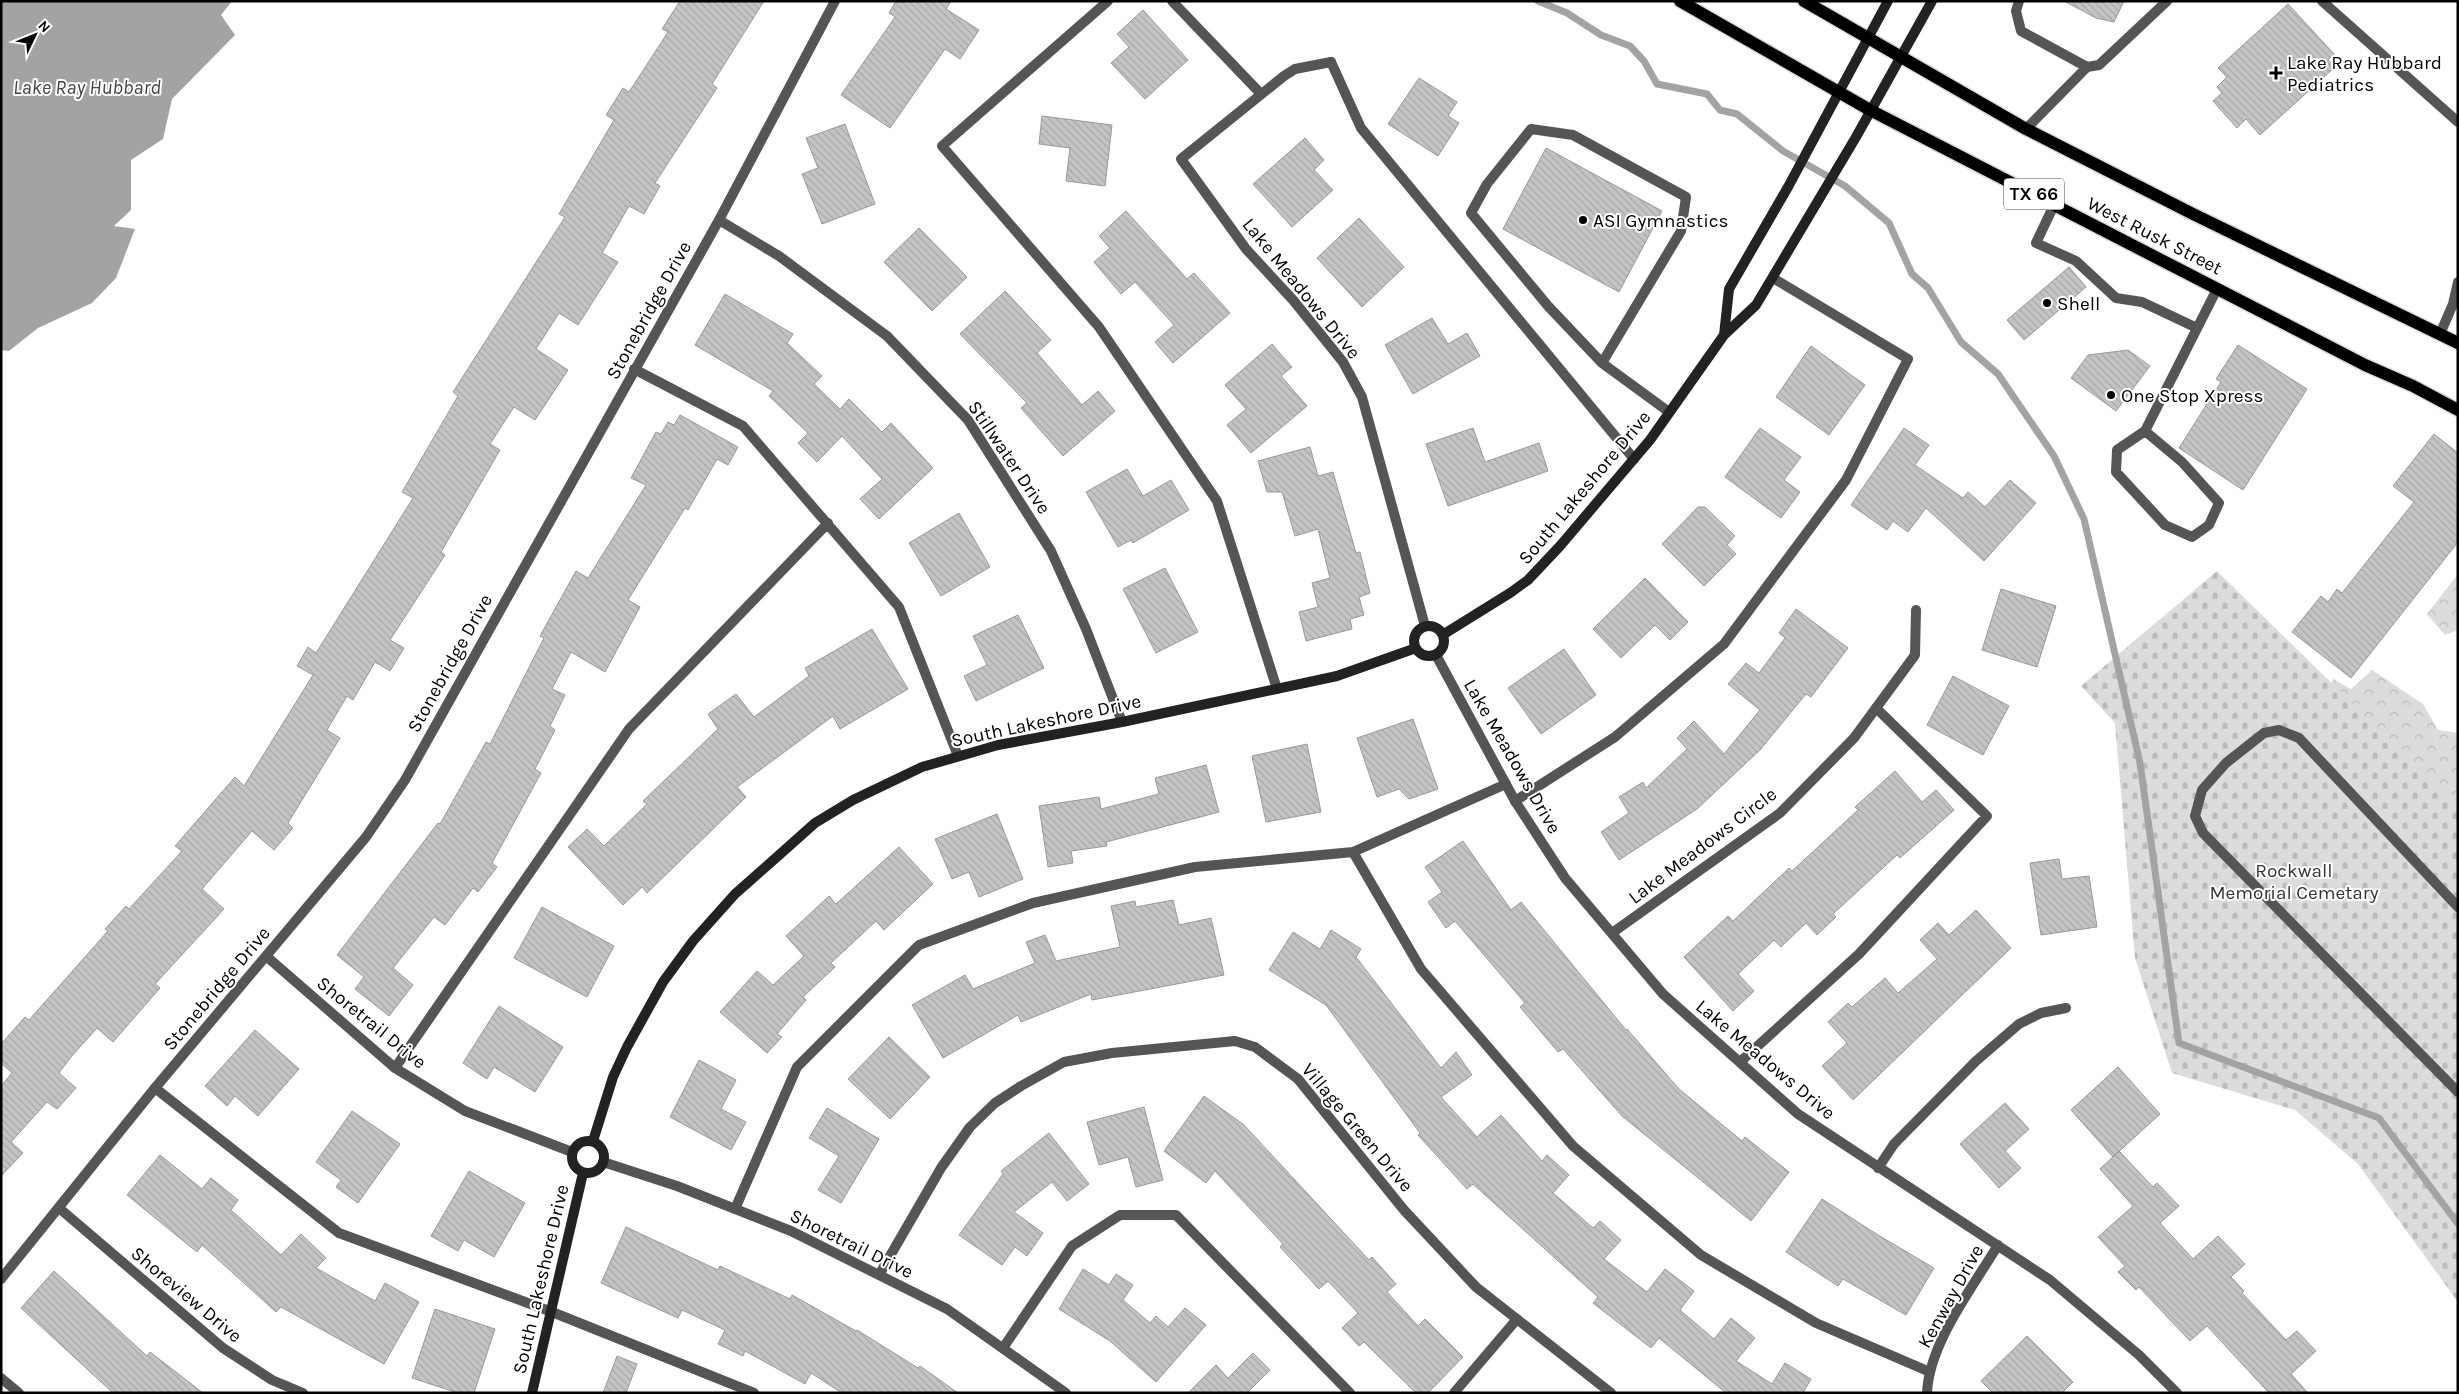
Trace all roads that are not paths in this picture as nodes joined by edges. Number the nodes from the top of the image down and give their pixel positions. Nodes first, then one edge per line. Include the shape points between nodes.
1 (835, 1) edge
2 (1108, 1) edge
3 (1172, 1) edge
4 (1680, 1) edge
5 (1804, 1) edge
6 (1888, 1) edge
7 (1932, 1) edge
8 (2019, 1) edge
9 (2167, 1) edge
10 (2322, 1) edge
11 (1868, 37) junction
12 (1901, 56) junction
13 (2088, 67) junction
14 (1838, 93) junction
15 (1261, 94) junction
16 (1870, 110) junction
17 (2458, 122) edge
18 (2026, 129) junction
19 (2054, 205) junction
20 (719, 220) junction
21 (1773, 278) junction
22 (2458, 282) edge
23 (2217, 289) junction
24 (2197, 328) junction
25 (2440, 334) junction
26 (1724, 335) junction
27 (2458, 343) edge
28 (1602, 363) junction
29 (634, 370) junction
30 (2458, 410) edge
31 (1669, 412) junction
32 (2145, 431) junction
33 (1634, 459) junction
34 (828, 523) junction
35 (1916, 610) dead end
36 (1425, 626) junction
37 (1444, 634) junction
38 (1416, 648) junction
39 (1436, 655) junction
40 (1277, 689) junction
41 (1876, 708) junction
42 (1122, 722) junction
43 (958, 756) junction
44 (1506, 784) junction
45 (1515, 801) junction
46 (1354, 852) junction
47 (2458, 907) edge
48 (1612, 933) junction
49 (266, 956) junction
50 (2066, 1008) dead end
51 (1740, 1062) junction
52 (394, 1068) junction
53 (155, 1088) junction
54 (2458, 1092) edge
55 (593, 1141) junction
56 (572, 1152) junction
57 (603, 1162) junction
58 (1878, 1168) junction
59 (583, 1172) junction
60 (58, 1208) junction
61 (735, 1209) junction
62 (1998, 1245) junction
63 (880, 1275) junction
64 (1, 1279) edge
65 (552, 1312) junction
66 (1517, 1319) junction
67 (1003, 1348) junction
68 (1930, 1372) junction
69 (1, 1378) edge
70 (18, 1393) edge
71 (303, 1393) edge
72 (532, 1393) edge
73 (754, 1393) edge
74 (1066, 1393) edge
75 (1350, 1393) edge
76 (1454, 1393) edge
77 (1611, 1393) edge
78 (1927, 1393) edge
79 (2177, 1393) edge

1 - 20 street, Stonebridge Drive
2 - 40 street via 942,146 1099,327 1217,501
3 - 15 street
4 - 14 main road, West Rusk Street / TX 66
5 - 11 main road, TX 66
6 - 11 street, South Lakeshore Drive
7 - 12 street, South Lakeshore Drive
8 - 13 street via 2016,11 2021,31
9 - 13 street via 2099,65
10 - 17 street
11 - 12 main road, TX 66
11 - 14 street, South Lakeshore Drive
12 - 16 street, South Lakeshore Drive
12 - 18 main road, West Rusk Street / TX 66
13 - 18 street
14 - 16 main road, West Rusk Street / TX 66
14 - 26 street, South Lakeshore Drive via 1729,289
15 - 33 street, Lake Meadows Drive via 1295,69 1331,62 1361,128
15 - 36 street, Lake Meadows Drive via 1181,159 1246,249 1293,300 1342,362 1362,397
16 - 19 main road, West Rusk Street / TX 66
16 - 21 street, South Lakeshore Drive
18 - 25 main road, West Rusk Street / TX 66
19 - 23 main road, West Rusk Street / TX 66
19 - 24 street via 2036,243 2076,261 2116,298 2142,302
20 - 29 street, Stonebridge Drive
20 - 42 street, Stillwater Drive via 779,256 887,336 968,420 1051,551
21 - 26 street, South Lakeshore Drive via 1756,305
21 - 45 street via 1908,358 1846,480 1724,644 1616,736
22 - 25 street
23 - 24 street
23 - 30 main road, West Rusk Street / TX 66
24 - 32 street
25 - 27 main road, West Rusk Street / TX 66
26 - 31 street, South Lakeshore Drive
28 - 28 street via 1548,306 1471,213 1487,184 1530,129 1573,135 1686,197 1681,231
28 - 31 street
29 - 34 street via 743,426
29 - 49 street, Stonebridge Drive via 405,780 366,837
31 - 33 street, South Lakeshore Drive
32 - 32 street via 2182,462 2219,503 2209,525 2192,537 2165,525 2116,472 2117,450
33 - 37 street, South Lakeshore Drive via 1528,580
34 - 43 street via 899,607
34 - 52 street via 629,729
35 - 41 street, Lake Meadows Circle via 1915,655
36 - 37 street via 1436,627
36 - 38 street via 1414,637
37 - 39 street via 1445,644
38 - 39 street via 1425,656
38 - 40 street, South Lakeshore Drive via 1364,668
39 - 44 street, Lake Meadows Drive
40 - 42 street, South Lakeshore Drive
41 - 48 street, Lake Meadows Circle via 1854,738 1780,813
41 - 51 street via 1988,816 1859,954
42 - 43 street, South Lakeshore Drive via 998,744
43 - 55 street, South Lakeshore Drive via 922,767 853,800 815,823 735,894 693,941 663,982 613,1077
44 - 45 street, Lake Meadows Drive
44 - 46 street
45 - 48 street, Lake Meadows Drive via 1565,878
46 - 61 street via 1195,867 1033,902 919,945 797,1067
46 - 68 street via 1421,969 1573,1146 1701,1255 1816,1323
47 - 54 street via 2299,738 2279,730 2264,733 2226,763 2202,790 2195,816 2203,833
48 - 51 street, Lake Meadows Drive via 1663,994
49 - 52 street, Shoretrail Drive
49 - 53 street, Stonebridge Drive
50 - 58 street via 2041,1013 2019,1024 1984,1054 1894,1144
51 - 58 street, Lake Meadows Drive via 1798,1114
52 - 56 street, Shoretrail Drive via 465,1112
53 - 60 street, Stonebridge Drive
53 - 65 street via 339,1233
55 - 56 street via 582,1141
55 - 57 street via 603,1152
56 - 59 street via 573,1164
57 - 59 street via 595,1172
57 - 61 street, Shoretrail Drive via 678,1186
58 - 62 street, Lake Meadows Drive
59 - 65 street, South Lakeshore Drive
60 - 64 street, Stonebridge Drive
60 - 71 street, Shoreview Drive via 223,1348 272,1380
61 - 63 street, Shoretrail Drive via 791,1231
62 - 68 street, Kenway Drive via 1940,1343
62 - 79 street, Lake Meadows Drive via 2050,1280 2139,1355
63 - 66 street, Village Green Drive via 941,1168 970,1127 995,1103 1064,1062 1112,1053 1236,1041 1256,1047 1298,1079 1404,1210 1476,1288
63 - 67 street, Shoretrail Drive via 948,1309
65 - 72 street, South Lakeshore Drive
65 - 73 street
66 - 76 street
66 - 77 street, Village Green Drive
67 - 74 street, Shoretrail Drive
67 - 75 street via 1072,1246 1120,1216 1176,1215
68 - 78 street, Kenway Drive
69 - 70 street

